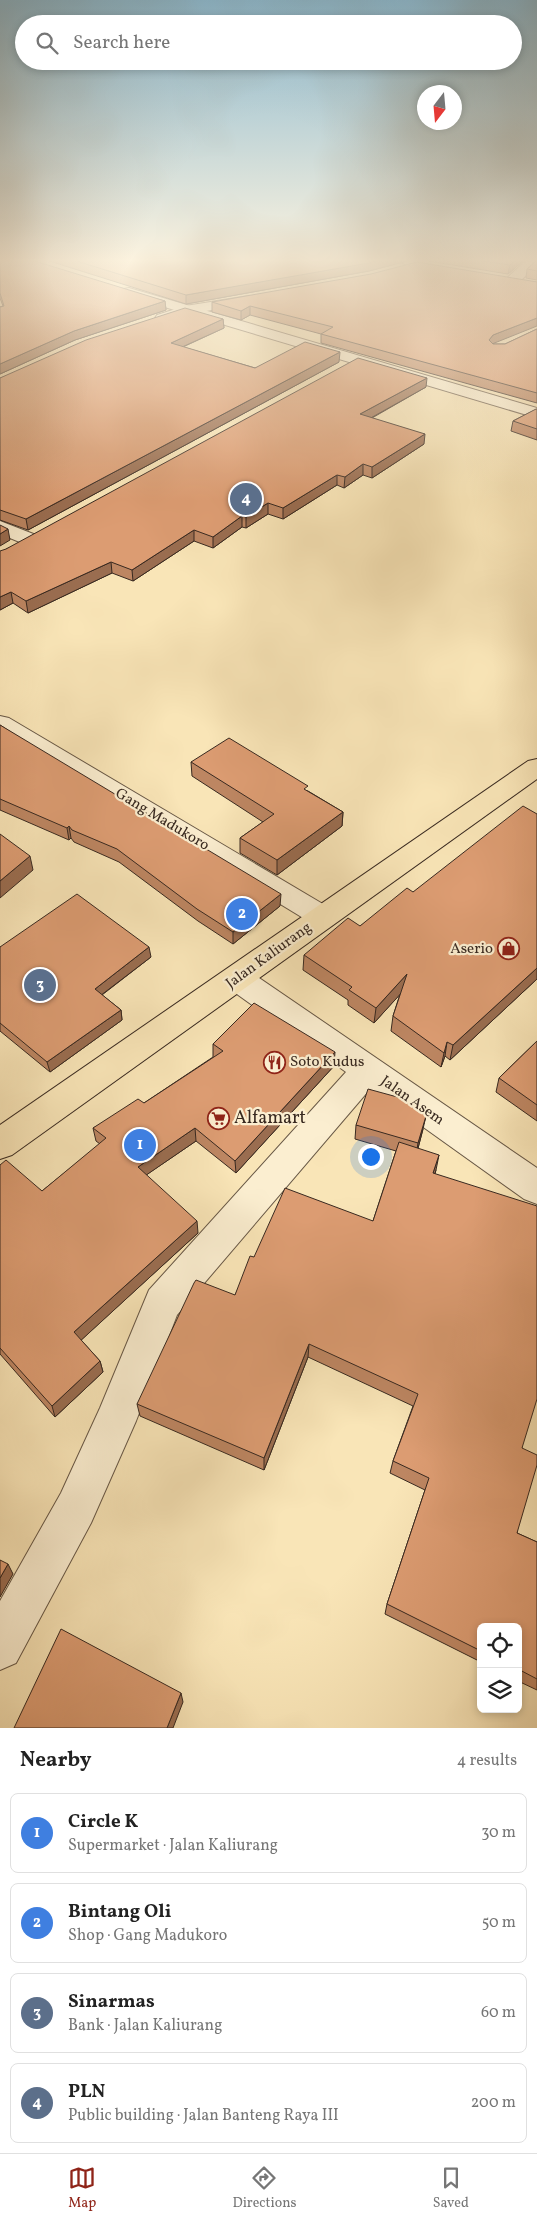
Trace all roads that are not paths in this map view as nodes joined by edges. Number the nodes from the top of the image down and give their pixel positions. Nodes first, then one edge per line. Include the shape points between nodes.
1 (290, 340) edge
2 (358, 359) junction
3 (339, 369) edge
4 (537, 413) edge
5 (0, 526) edge
6 (7, 552) edge
7 (0, 723) edge
8 (537, 768) edge
9 (323, 917) junction
10 (238, 979) junction
11 (366, 1070) junction
12 (0, 1144) edge
13 (537, 1188) edge
14 (0, 1646) edge

1 - 2 street
2 - 3 street
2 - 4 street
5 - 6 street via 37,535
7 - 9 street, Gang Madukoro
8 - 9 main road, Jalan Kaliurang
9 - 10 main road, Jalan Kaliurang
10 - 11 street, Jalan Asem
10 - 12 main road, Jalan Kaliurang
11 - 13 street, Jalan Asem
11 - 14 street via 162,1303 116,1421 76,1508

